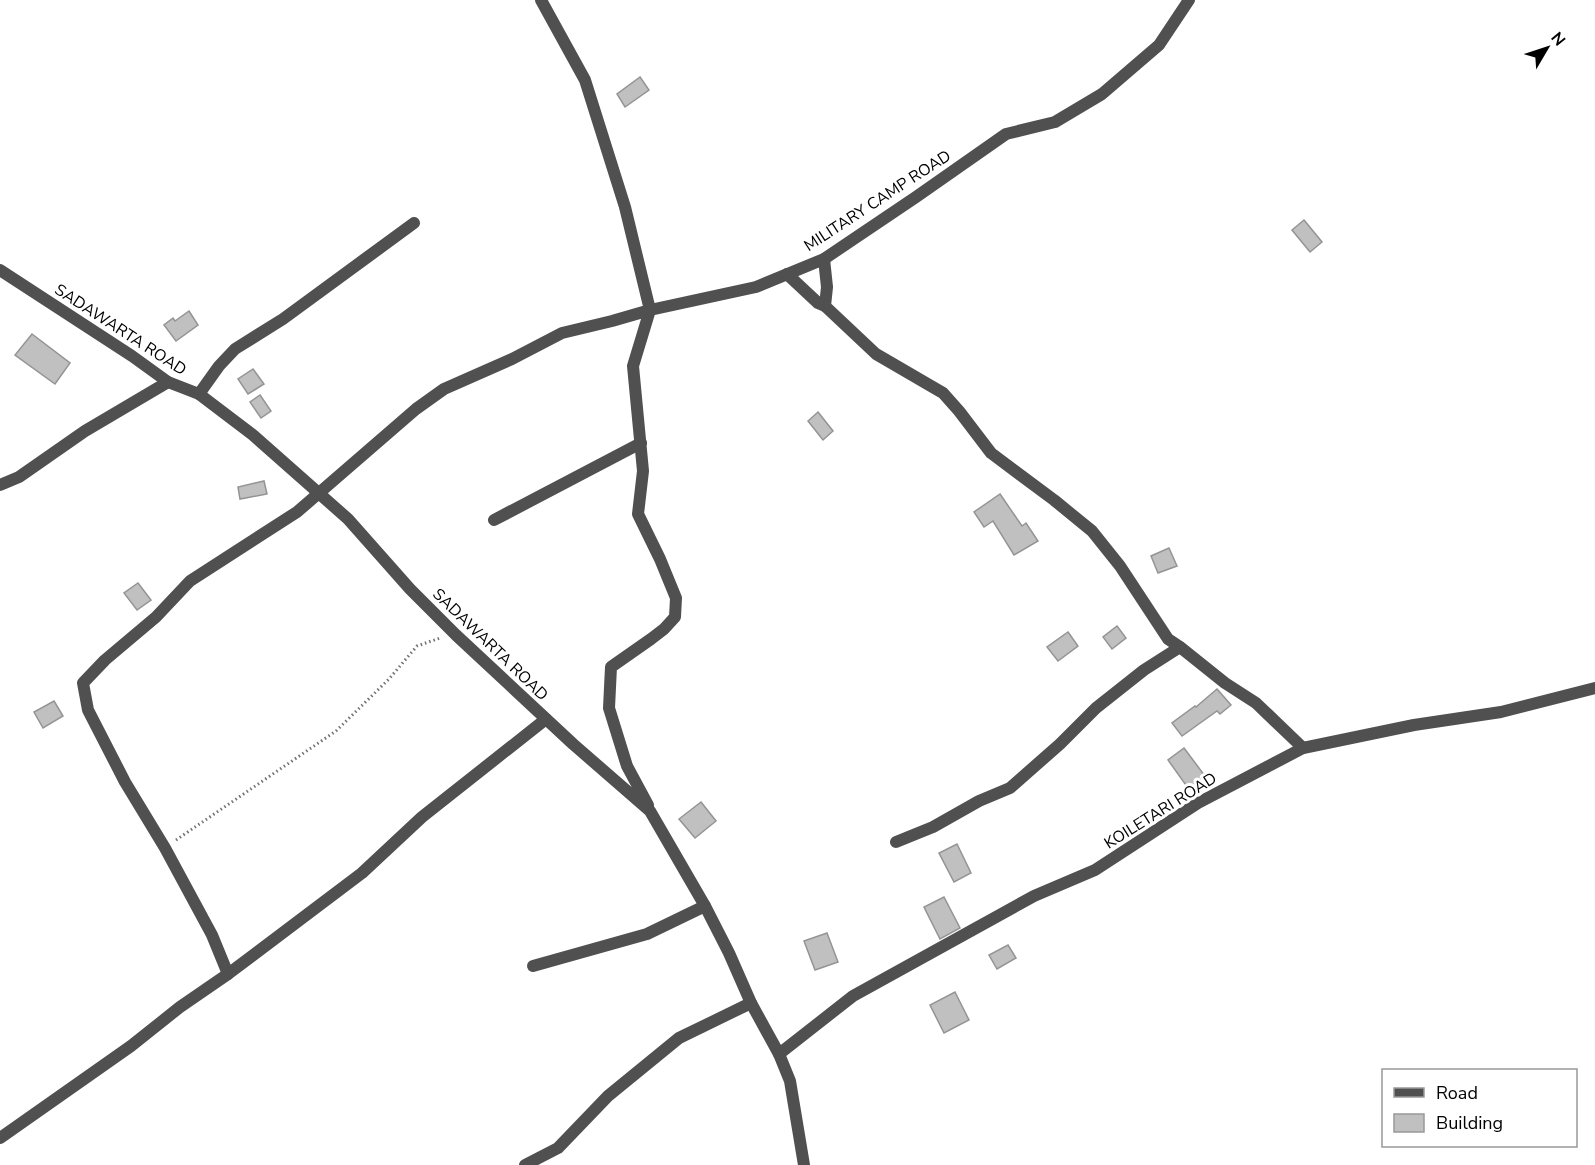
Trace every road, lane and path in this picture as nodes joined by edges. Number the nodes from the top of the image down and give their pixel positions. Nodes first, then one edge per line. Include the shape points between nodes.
1 (541, 0) edge
2 (1189, 0) edge
3 (414, 223) dead end
4 (824, 259) junction
5 (0, 270) edge
6 (787, 274) junction
7 (825, 306) junction
8 (650, 310) junction
9 (168, 382) junction
10 (199, 394) junction
11 (641, 443) junction
12 (0, 485) edge
13 (319, 494) junction
14 (494, 520) dead end
15 (456, 635) junction
16 (1180, 647) junction
17 (1595, 687) edge
18 (546, 719) junction
19 (1303, 748) junction
20 (650, 811) junction
21 (896, 842) dead end
22 (165, 848) junction
23 (705, 906) junction
24 (533, 966) dead end
25 (228, 974) junction
26 (751, 1003) junction
27 (779, 1054) junction
28 (0, 1138) edge
29 (525, 1165) edge
30 (804, 1165) edge

1 - 8 street via 585,80 625,207
2 - 4 street, MILITARY CAMP ROAD via 1159,45 1102,94 1055,122 1006,134
3 - 10 street via 283,319 235,349
4 - 6 street, MILITARY CAMP ROAD
4 - 7 street
5 - 9 street, SADAWARTA ROAD
6 - 7 street
6 - 8 street, MILITARY CAMP ROAD via 756,287
7 - 16 street via 876,354 943,393 991,453 1092,531 1168,639
8 - 11 street via 633,366
8 - 13 street, MILITARY CAMP ROAD via 562,333 444,389
9 - 10 street, SADAWARTA ROAD
9 - 12 street via 85,431 19,477
10 - 13 street, SADAWARTA ROAD via 253,435
11 - 14 street
11 - 20 street via 643,471 638,514 676,598 675,617 611,667 609,708 627,766
13 - 15 street, SADAWARTA ROAD via 348,519 410,590
13 - 22 street, MILITARY CAMP ROAD via 190,581 83,683 88,710
15 - 18 street, SADAWARTA ROAD
15 - 22 path via 417,646 336,731
16 - 19 street via 1256,703
16 - 21 street via 1096,708 1010,788
17 - 19 street, KOILETARI ROAD via 1501,712
18 - 20 street, SADAWARTA ROAD
18 - 25 street via 422,817 362,873
19 - 27 street, KOILETARI ROAD via 1198,803 1095,870 1034,896 853,996
20 - 23 street, SADAWARTA ROAD
22 - 25 street via 212,935
23 - 24 street via 647,934
23 - 26 street, SADAWARTA ROAD
25 - 28 street
26 - 27 street, SADAWARTA ROAD
26 - 29 street via 679,1038 608,1096 558,1148
27 - 30 street, SADAWARTA ROAD via 790,1082

